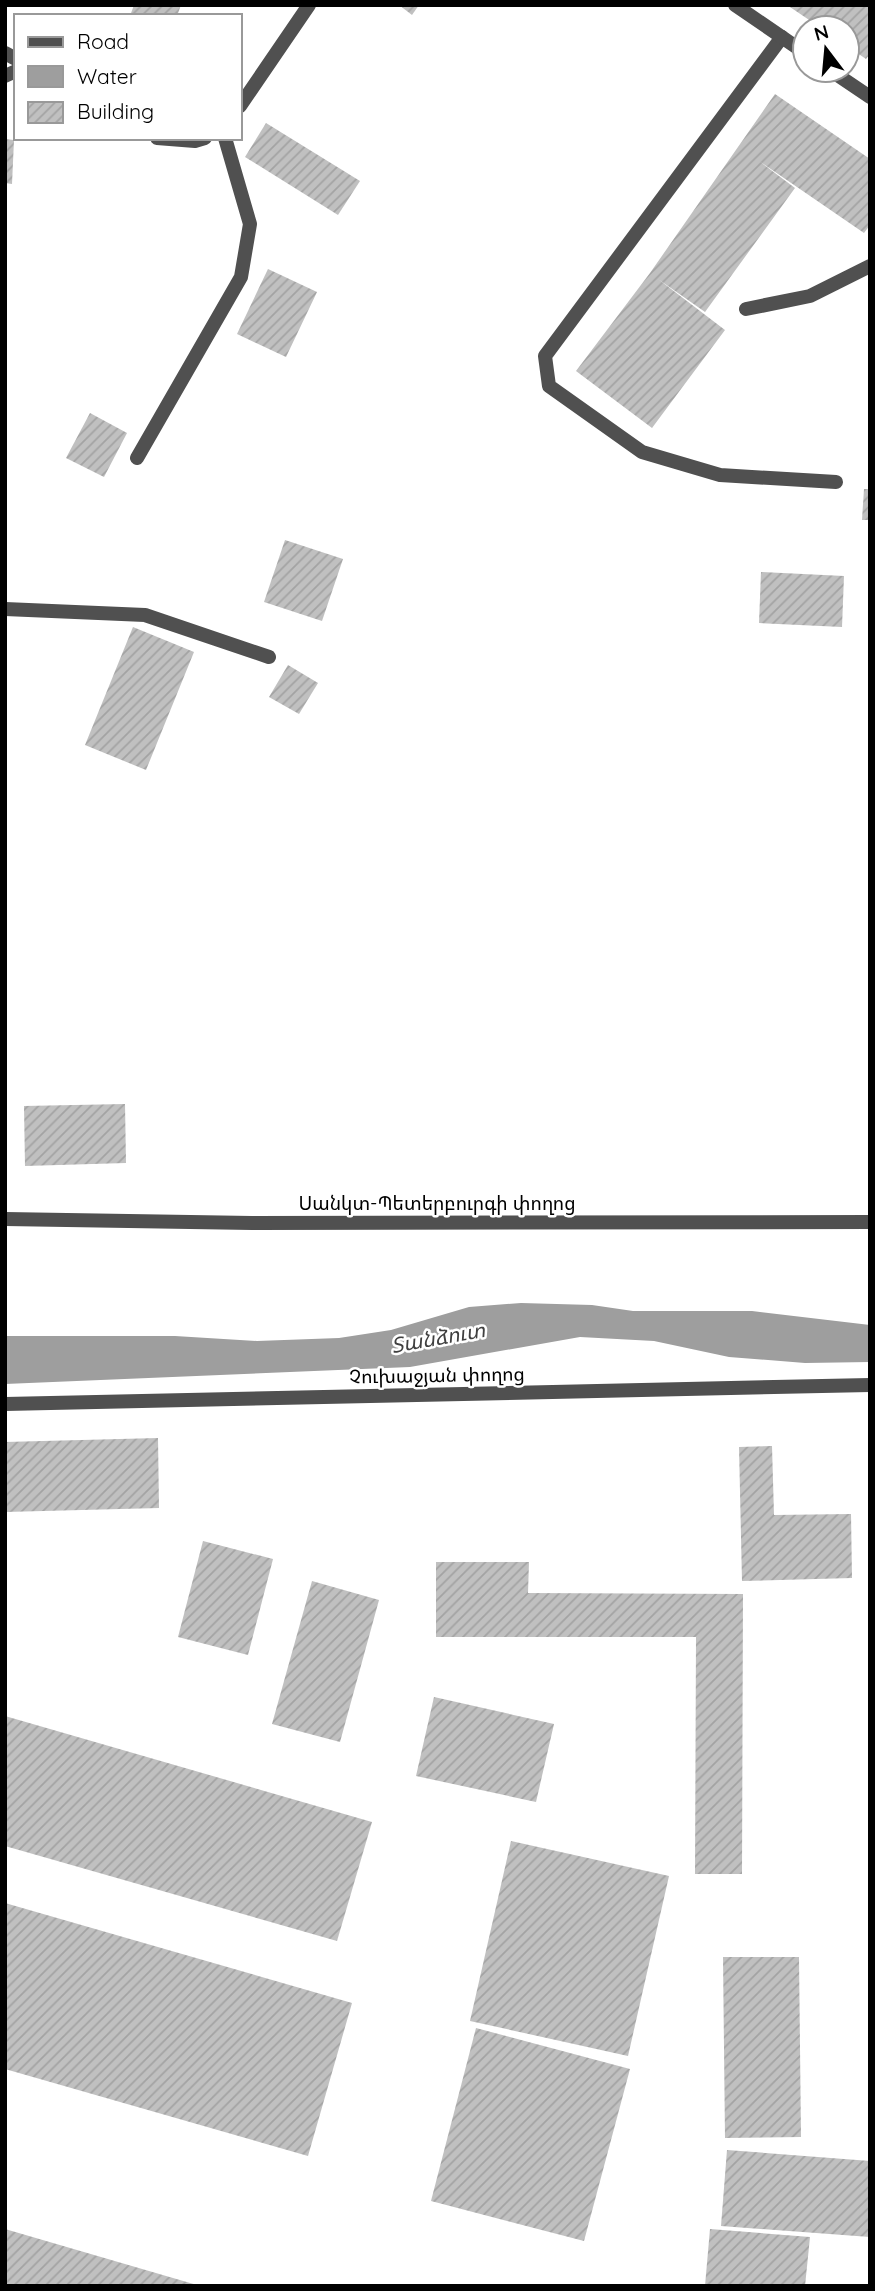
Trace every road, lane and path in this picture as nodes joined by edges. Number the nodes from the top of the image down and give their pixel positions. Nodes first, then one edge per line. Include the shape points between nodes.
1 (309, 5) edge
2 (735, 5) edge
3 (782, 37) junction
4 (791, 43) edge
5 (851, 84) edge
6 (870, 97) edge
7 (242, 103) edge
8 (226, 140) edge
9 (870, 266) edge
10 (746, 309) dead end
11 (137, 458) dead end
12 (836, 482) dead end
13 (5, 609) edge
14 (269, 657) dead end
15 (5, 1219) edge
16 (870, 1222) edge
17 (870, 1385) edge
18 (5, 1404) edge

1 - 7 street
2 - 3 street
3 - 4 street
3 - 12 street via 545,356 550,386 642,452 720,475
5 - 6 street
8 - 11 street via 250,224 241,277
9 - 10 street via 810,296
13 - 14 street via 145,615
15 - 16 street, Սանկտ-Պետերբուրգի փողոց
17 - 18 street, Չուխաջյան փողոց

